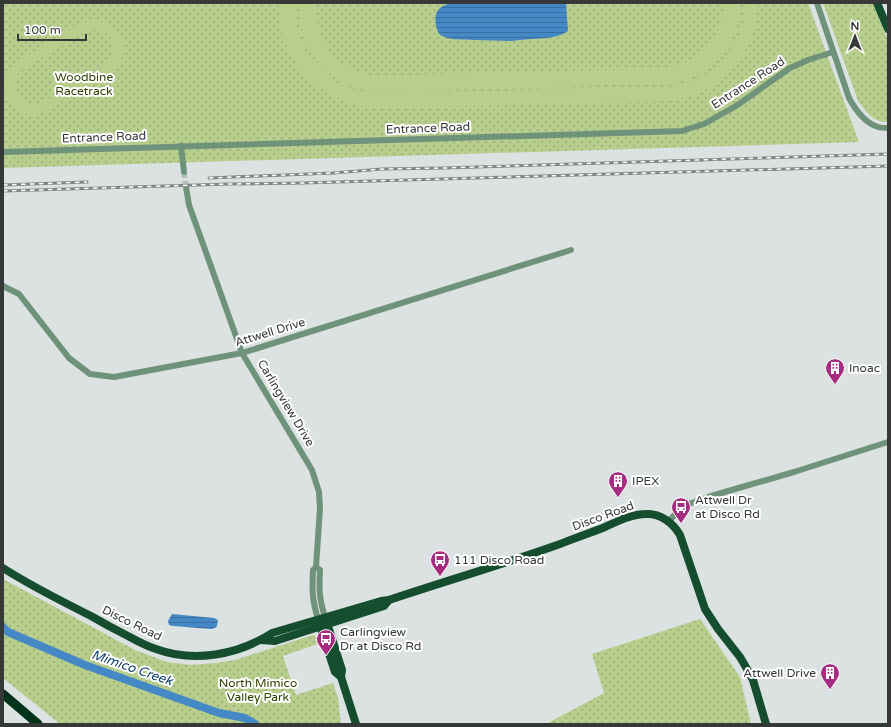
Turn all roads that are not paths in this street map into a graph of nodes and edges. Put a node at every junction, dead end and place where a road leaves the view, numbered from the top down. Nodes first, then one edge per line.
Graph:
1 (817, 3) edge
2 (877, 3) edge
3 (882, 3) edge
4 (888, 22) edge
5 (888, 29) edge
6 (833, 52) junction
7 (888, 128) edge
8 (181, 146) junction
9 (3, 152) edge
10 (184, 172) tunnel mouth
11 (186, 187) tunnel mouth
12 (571, 250) dead end
13 (3, 286) edge
14 (242, 354) junction
15 (888, 442) edge
16 (669, 521) junction
17 (3, 568) edge
18 (323, 622) junction
19 (3, 694) edge
20 (38, 724) edge
21 (356, 724) edge
22 (766, 724) edge

1 - 6 street
2 - 5 main road
3 - 4 main road
6 - 7 street
6 - 8 street, Entrance Road
8 - 9 street, Entrance Road
8 - 10 street
11 - 14 street, Carlingview Drive
12 - 14 street, Attwell Drive
13 - 14 street, Attwell Drive
14 - 18 street, Carlingview Drive
15 - 16 street
16 - 18 main road, Disco Road
16 - 22 main road
17 - 18 main road, Disco Road
18 - 21 main road, Carlingview Drive
19 - 20 highway

